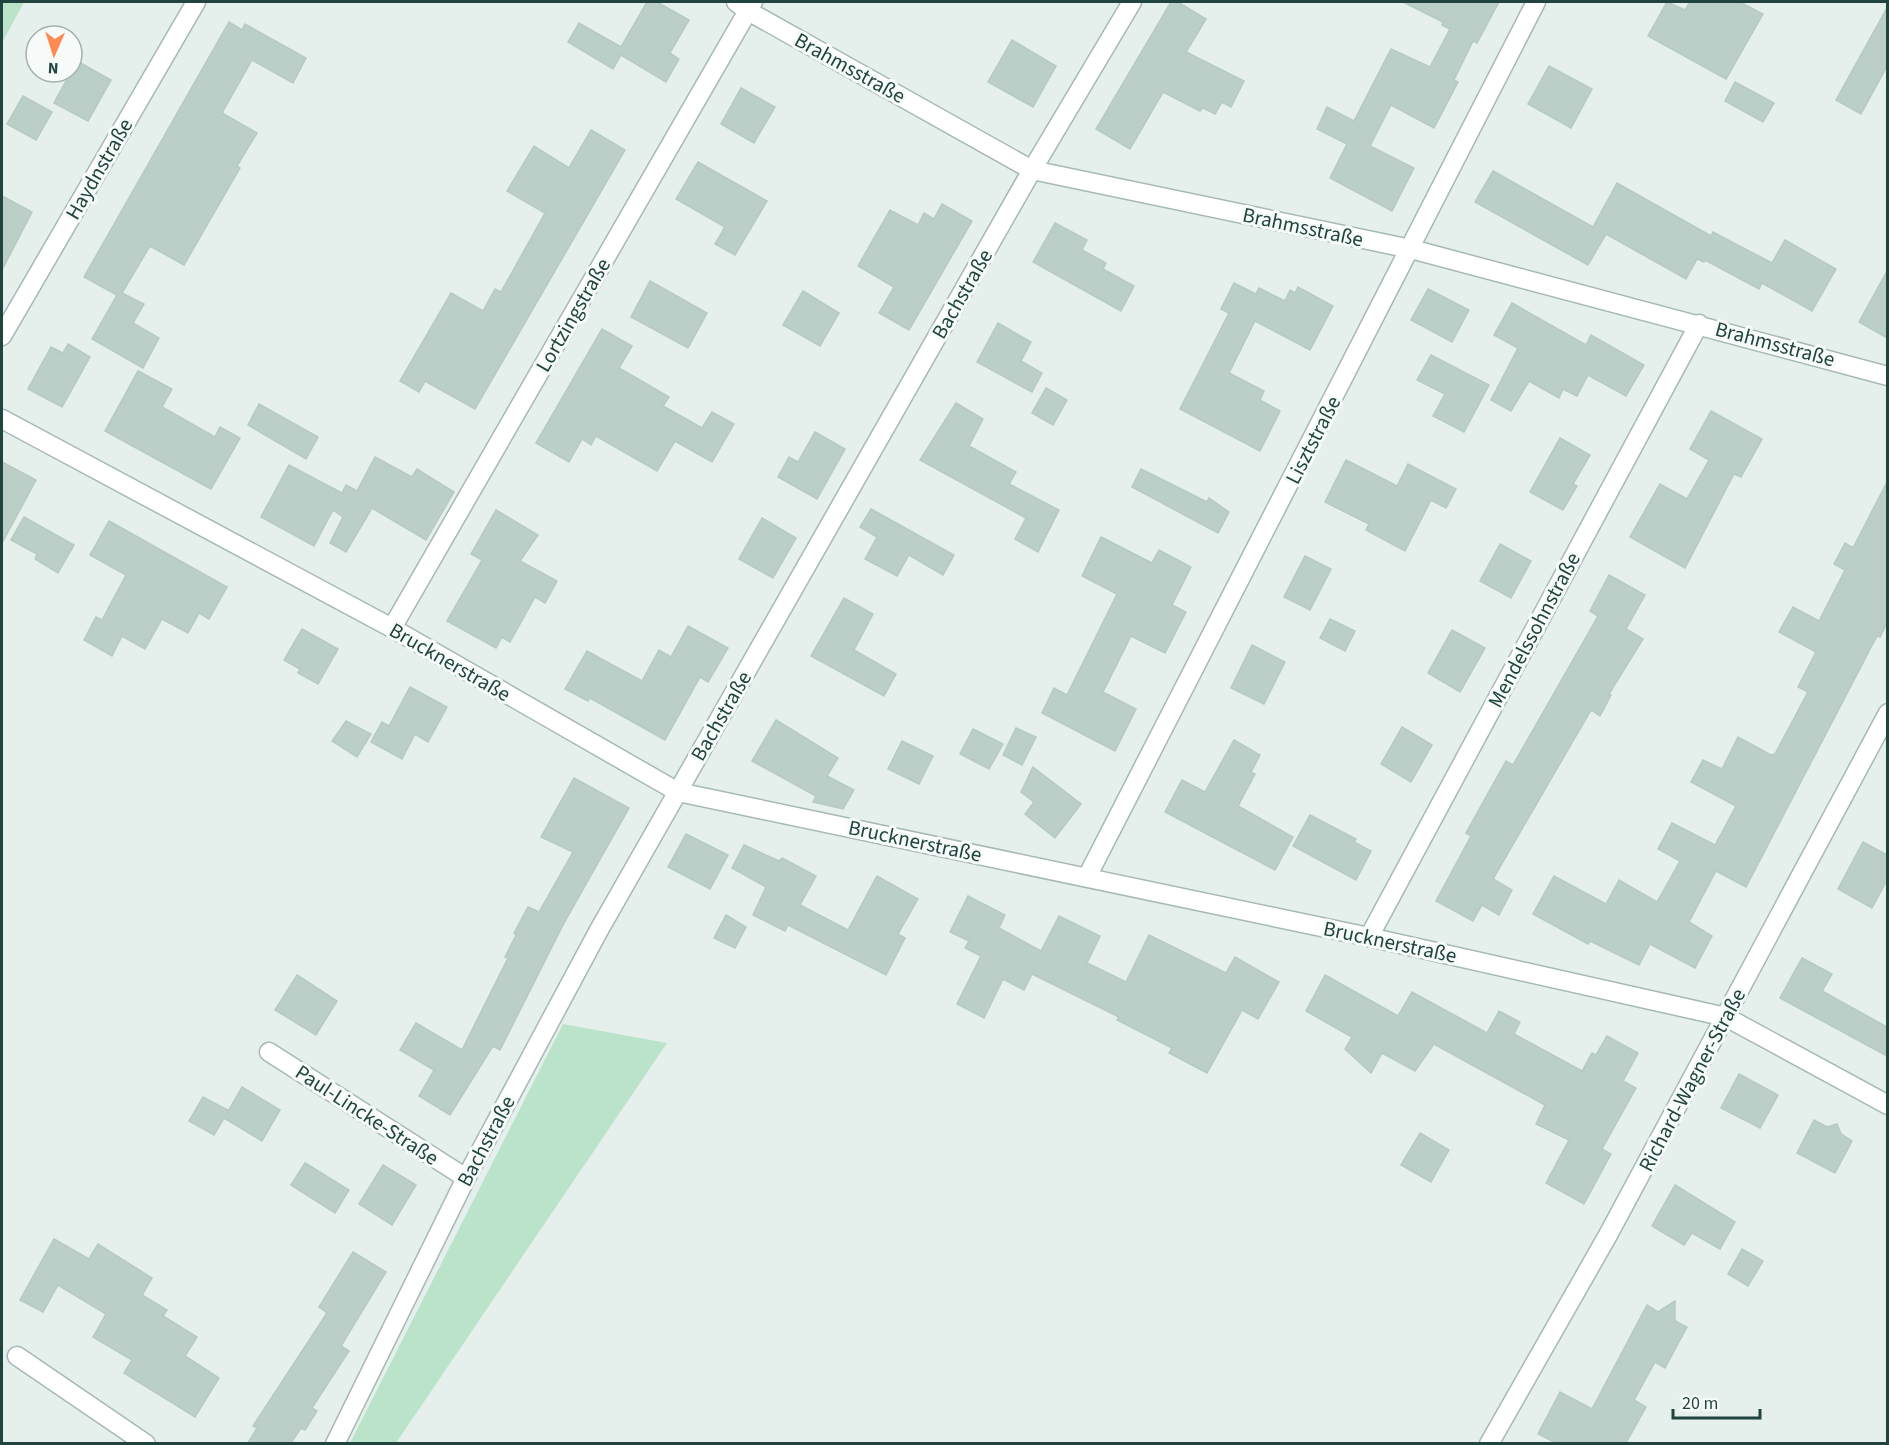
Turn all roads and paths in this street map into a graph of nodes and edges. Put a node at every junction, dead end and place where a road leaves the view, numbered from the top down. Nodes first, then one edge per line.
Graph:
1 (196, 2) edge
2 (1132, 2) edge
3 (1536, 2) edge
4 (746, 5) edge
5 (1032, 170) junction
6 (1411, 249) junction
7 (1700, 324) junction
8 (2, 336) edge
9 (1887, 376) edge
10 (2, 419) edge
11 (392, 628) junction
12 (1887, 713) edge
13 (678, 792) junction
14 (1087, 877) junction
15 (1369, 937) junction
16 (1726, 1017) junction
17 (269, 1052) dead end
18 (1887, 1105) edge
19 (466, 1178) junction
20 (17, 1356) dead end
21 (146, 1443) edge
22 (335, 1443) edge
23 (1489, 1443) edge

1 - 8 street, Haydnstraße
2 - 5 street, Bachstraße
3 - 6 street, Lisztstraße
4 - 5 street, Brahmsstraße
4 - 11 street, Lortzingstraße
5 - 6 street, Brahmsstraße
5 - 13 street, Bachstraße
6 - 7 street, Brahmsstraße
6 - 14 street, Lisztstraße
7 - 9 street, Brahmsstraße
7 - 15 street, Mendelssohnstraße
10 - 11 street, Brucknerstraße
11 - 13 street, Brucknerstraße
12 - 16 street, Richard-Wagner-Straße
13 - 14 street, Brucknerstraße
13 - 19 street, Bachstraße
14 - 15 street, Brucknerstraße
15 - 16 street, Brucknerstraße
16 - 18 street, Brucknerstraße
16 - 23 street, Richard-Wagner-Straße
17 - 19 street, Paul-Lincke-Straße
19 - 22 street, Bachstraße
20 - 21 street

